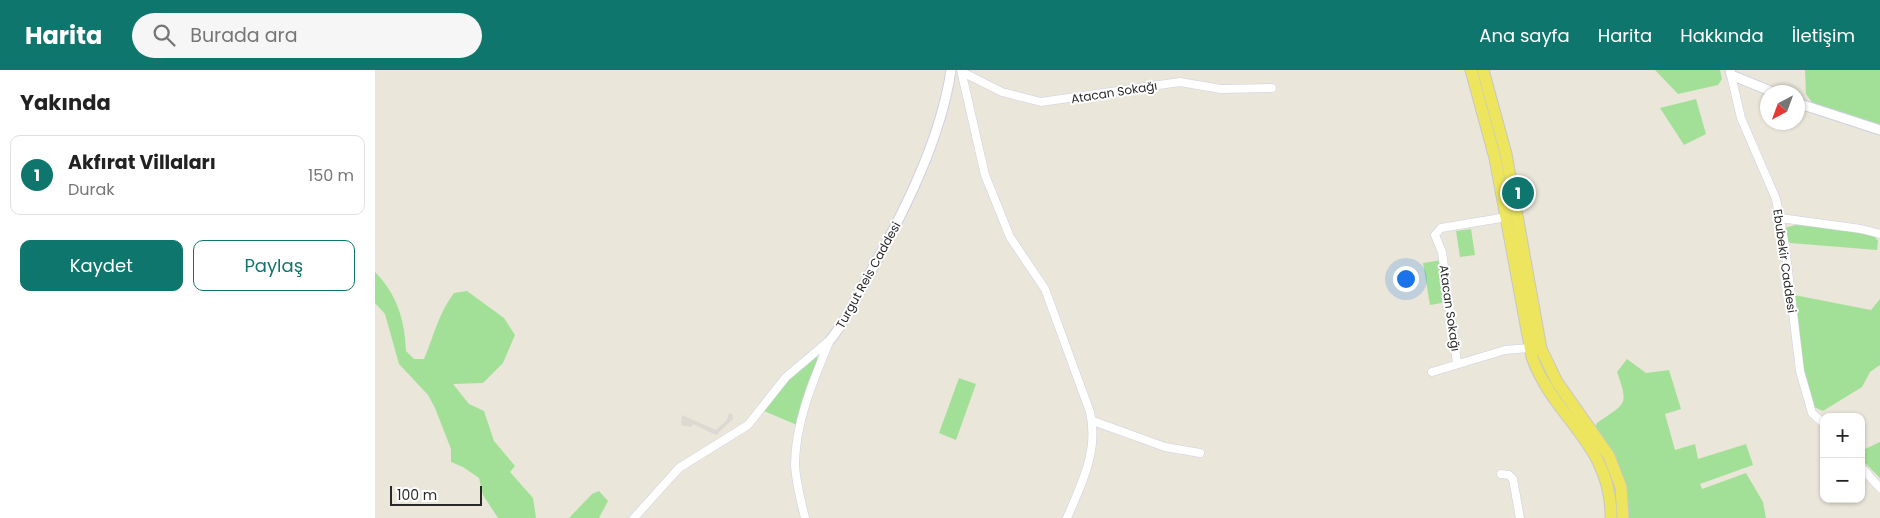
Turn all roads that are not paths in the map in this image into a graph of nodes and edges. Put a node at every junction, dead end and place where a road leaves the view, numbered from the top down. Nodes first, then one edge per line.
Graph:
1 (951, 70) edge
2 (1471, 70) edge
3 (1483, 70) edge
4 (961, 71) edge
5 (1730, 72) edge
6 (1760, 86) edge
7 (1272, 88) dead end
8 (1805, 106) edge
9 (1880, 130) edge
10 (1507, 217) junction
11 (1779, 218) junction
12 (1880, 234) edge
13 (831, 338) junction
14 (1529, 348) junction
15 (1457, 363) junction
16 (1432, 372) dead end
17 (1820, 420) edge
18 (1093, 421) junction
19 (1200, 453) dead end
20 (1865, 471) edge
21 (1501, 474) dead end
22 (1880, 488) edge
23 (804, 515) edge
24 (634, 518) edge
25 (1067, 518) edge
26 (1521, 518) edge
27 (1611, 518) edge
28 (1623, 518) edge

1 - 13 street, Turgut Reis Caddesi
2 - 10 main road
3 - 28 main road
4 - 7 street, Atacan Sokağı
4 - 18 street
5 - 6 street
5 - 11 street, Ebubekir Caddesi
8 - 9 street
10 - 14 main road
10 - 15 street, Atacan Sokağı
11 - 12 street
11 - 17 street, Ebubekir Caddesi
13 - 23 street
13 - 24 street, Turgut Reis Caddesi
14 - 15 street
14 - 27 main road
15 - 16 street
18 - 19 street
18 - 25 street
20 - 22 street
21 - 26 street

